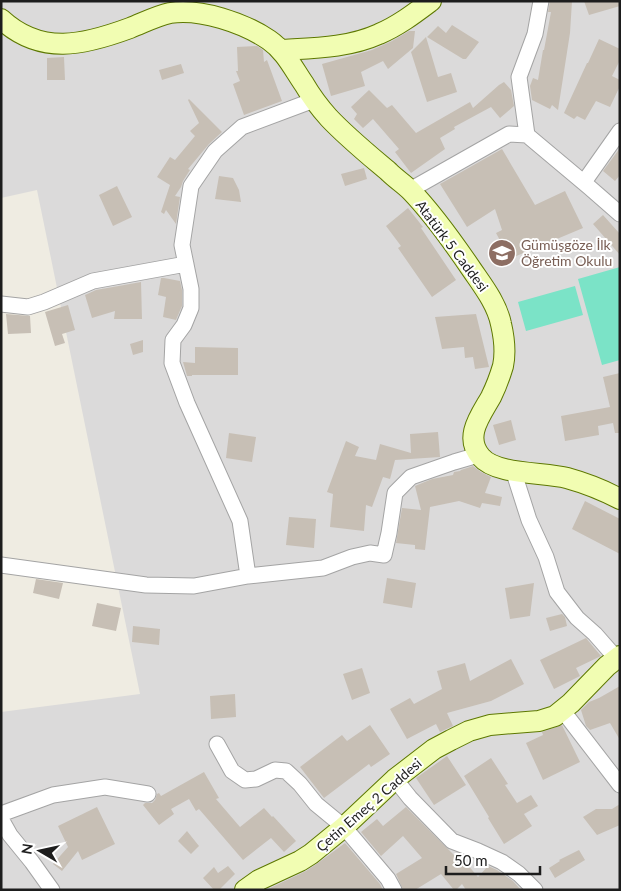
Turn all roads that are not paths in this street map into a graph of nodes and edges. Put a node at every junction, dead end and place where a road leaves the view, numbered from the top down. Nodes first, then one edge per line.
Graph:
1 (431, 1) edge
2 (541, 1) edge
3 (1, 19) edge
4 (281, 50) junction
5 (314, 100) junction
6 (620, 131) edge
7 (527, 135) junction
8 (584, 182) junction
9 (410, 190) junction
10 (620, 214) edge
11 (186, 264) junction
12 (1, 304) edge
13 (478, 455) junction
14 (513, 470) junction
15 (620, 499) edge
16 (1, 565) edge
17 (248, 576) junction
18 (618, 657) edge
19 (563, 711) junction
20 (217, 744) dead end
21 (395, 779) junction
22 (620, 785) edge
23 (148, 794) dead end
24 (1, 814) edge
25 (1, 819) edge
26 (344, 828) junction
27 (52, 890) edge
28 (244, 890) edge
29 (394, 890) edge
30 (535, 890) edge

1 - 4 main road
2 - 7 street
3 - 4 main road, Atatürk 5 Caddesi
4 - 5 main road, Atatürk 5 Caddesi
5 - 9 main road, Atatürk 5 Caddesi
5 - 11 street
6 - 8 street
7 - 8 street
7 - 9 street
8 - 10 street
9 - 13 main road, Atatürk 5 Caddesi
11 - 12 street
11 - 17 street
13 - 14 main road
13 - 17 street
14 - 15 main road
14 - 18 street
16 - 17 street
18 - 19 main road, Çetin Emeç 2 Caddesi
19 - 21 main road, Çetin Emeç 2 Caddesi
19 - 22 street
20 - 26 street
21 - 26 main road, Çetin Emeç 2 Caddesi
21 - 30 street
23 - 24 street
25 - 27 street
26 - 28 main road, Çetin Emeç 2 Caddesi
26 - 29 street

